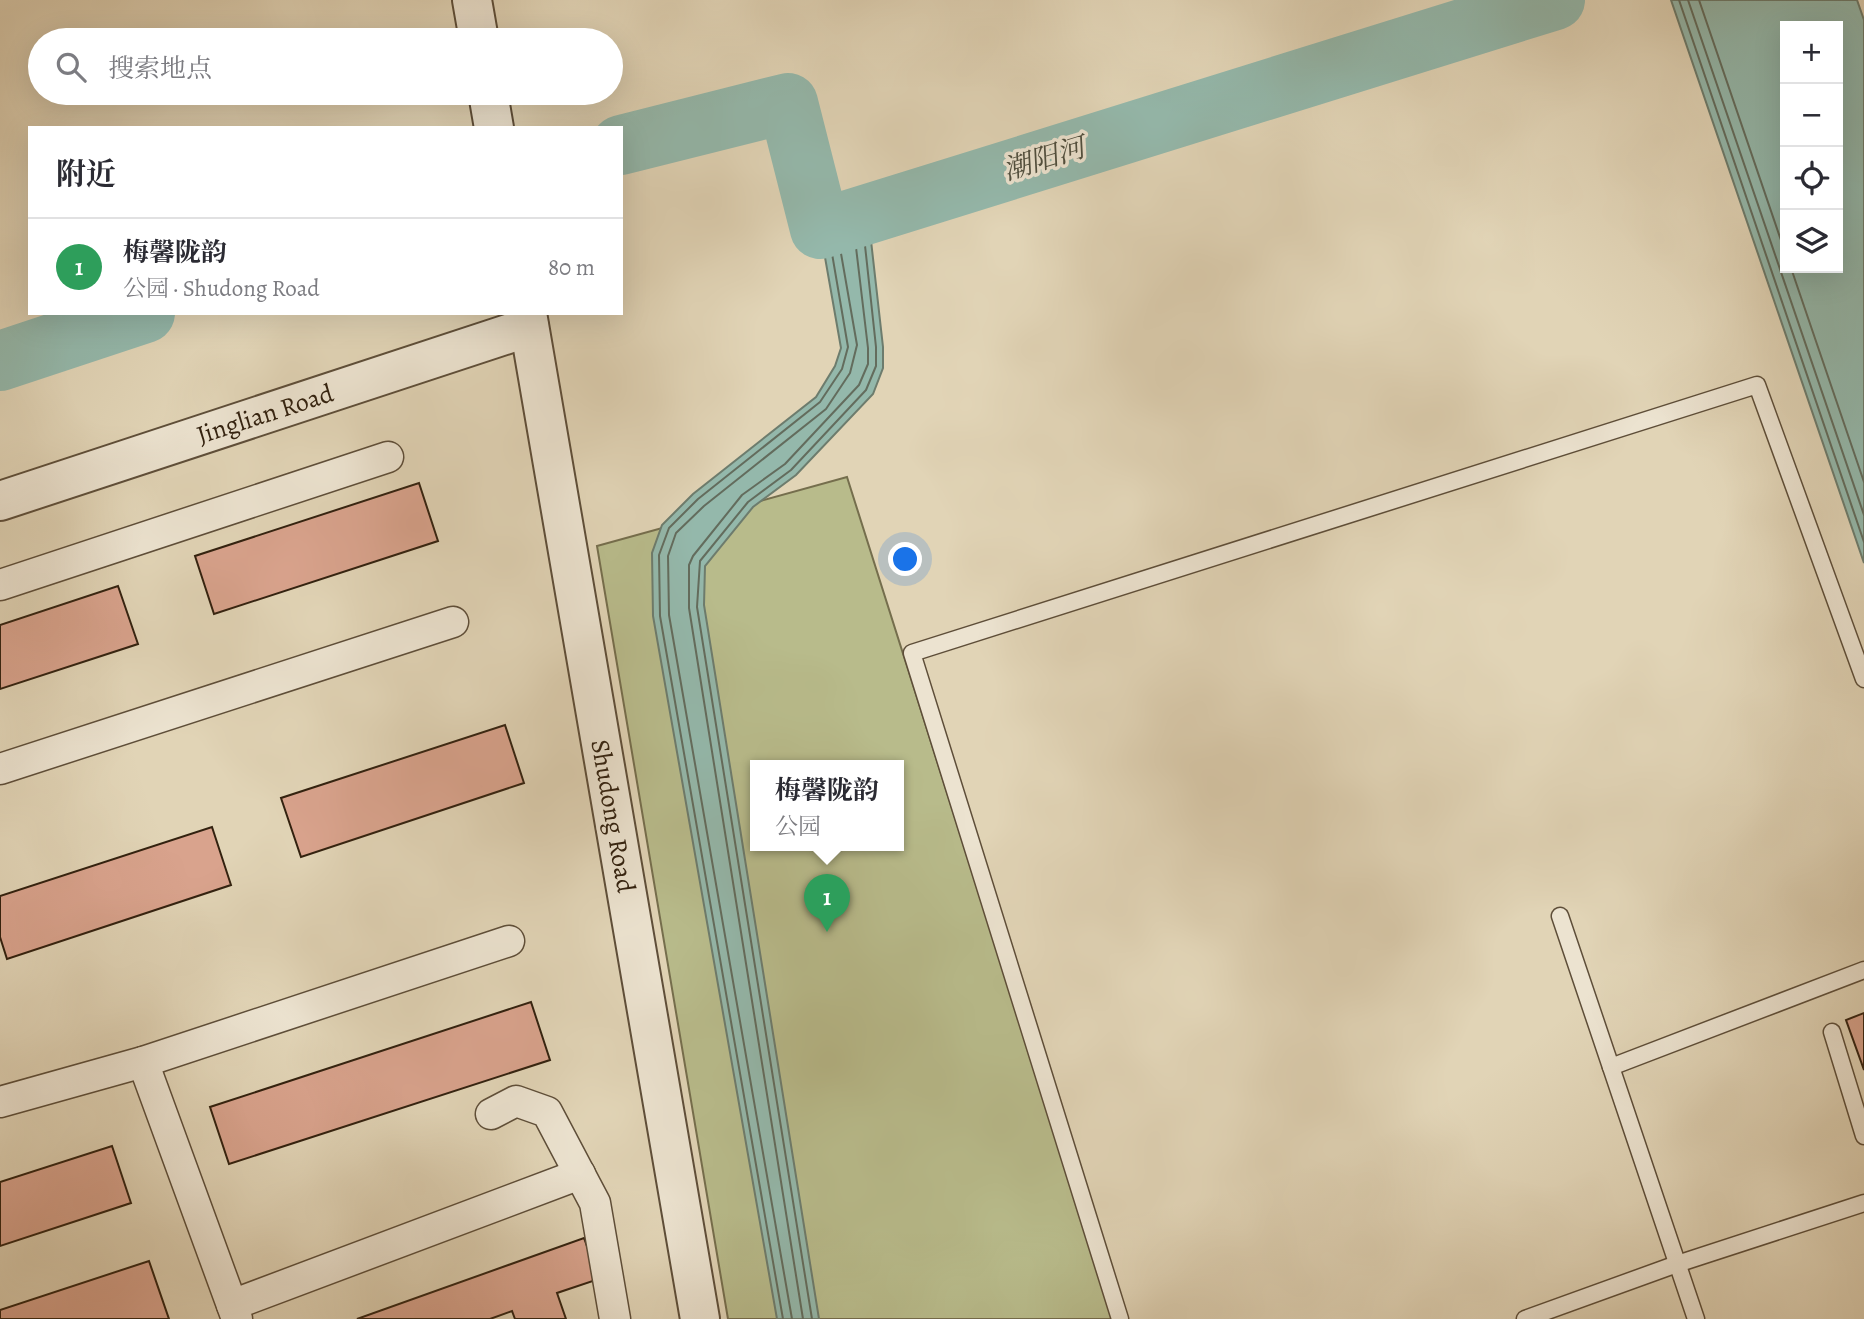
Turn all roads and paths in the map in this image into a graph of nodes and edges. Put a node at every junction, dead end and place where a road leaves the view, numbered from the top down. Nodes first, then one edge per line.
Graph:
1 (472, 0) edge
2 (477, 28) edge
3 (490, 105) edge
4 (494, 126) edge
5 (528, 320) edge
6 (387, 457) dead end
7 (0, 501) edge
8 (0, 585) edge
9 (453, 622) dead end
10 (1864, 679) edge
11 (0, 769) edge
12 (1560, 916) dead end
13 (509, 941) dead end
14 (1864, 970) edge
15 (1832, 1032) dead end
16 (143, 1062) junction
17 (1611, 1067) junction
18 (0, 1102) edge
19 (1860, 1107) edge
20 (491, 1114) dead end
21 (1864, 1136) edge
22 (580, 1174) junction
23 (1864, 1203) edge
24 (1678, 1264) junction
25 (235, 1312) edge
26 (615, 1319) edge
27 (700, 1319) edge
28 (1120, 1319) edge
29 (1525, 1319) edge
30 (1696, 1319) edge

1 - 2 street
3 - 4 street
5 - 7 street, Jinglian Road
5 - 27 street, Shudong Road
6 - 8 street
9 - 11 street
10 - 28 lane
12 - 17 lane
13 - 16 street
14 - 17 lane
15 - 19 lane
16 - 18 street
16 - 25 street
17 - 24 lane
19 - 21 lane
20 - 22 street
22 - 25 street
22 - 26 street
23 - 24 lane
24 - 29 lane
24 - 30 lane

